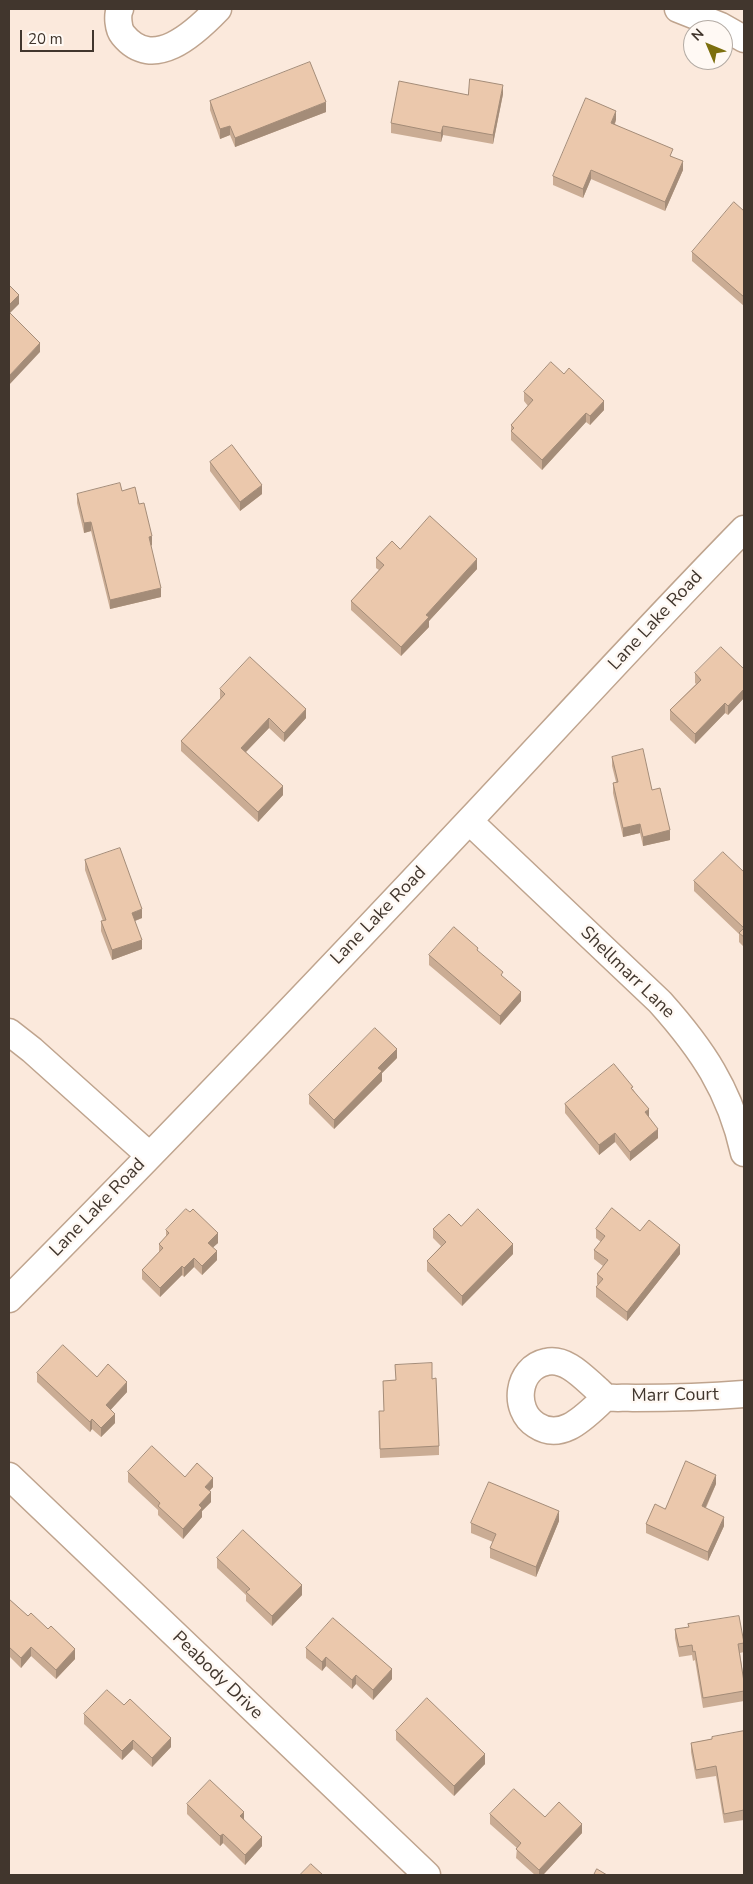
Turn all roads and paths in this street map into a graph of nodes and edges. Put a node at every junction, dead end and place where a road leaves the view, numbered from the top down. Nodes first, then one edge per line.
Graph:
1 (120, 9) edge
2 (218, 9) edge
3 (678, 9) edge
4 (744, 38) edge
5 (744, 529) edge
6 (469, 821) junction
7 (9, 1032) edge
8 (744, 1153) edge
9 (149, 1155) junction
10 (9, 1299) edge
11 (744, 1394) edge
12 (606, 1397) dead end
13 (9, 1476) edge
14 (426, 1875) edge

1 - 2 street
3 - 4 street
5 - 6 street, Lane Lake Road
6 - 8 street, Shellmarr Lane
6 - 9 street, Lane Lake Road
7 - 9 street
9 - 10 street, Lane Lake Road
11 - 12 street, Marr Court
13 - 14 street, Peabody Drive

